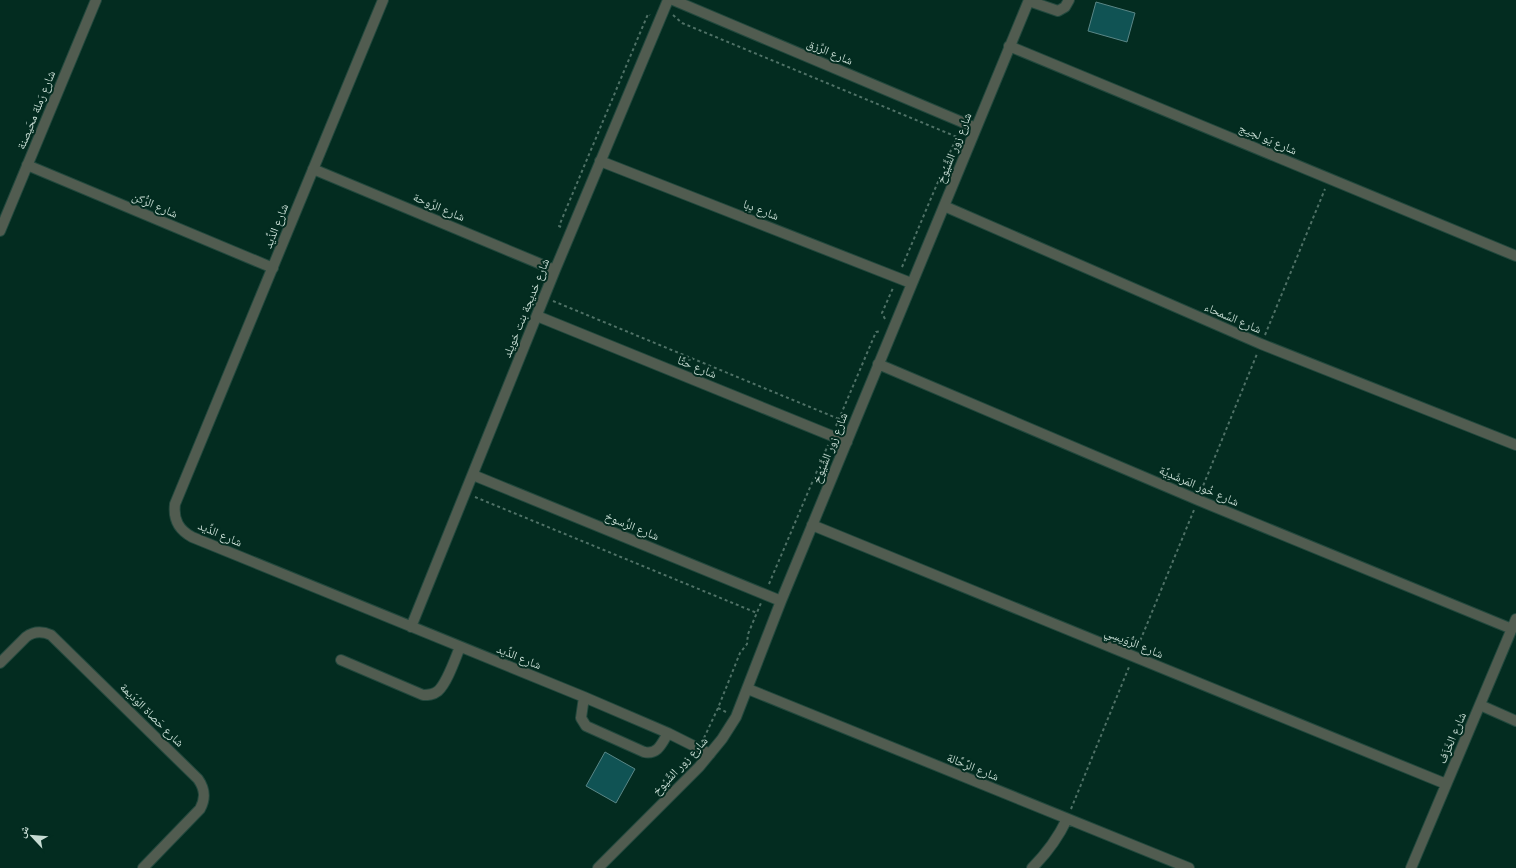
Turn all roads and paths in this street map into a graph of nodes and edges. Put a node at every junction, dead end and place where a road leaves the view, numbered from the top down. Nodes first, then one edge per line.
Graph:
1 (96, 0) edge
2 (383, 0) edge
3 (668, 0) edge
4 (673, 0) edge
5 (1069, 0) edge
6 (1029, 1) edge
7 (660, 19) junction
8 (1010, 46) junction
9 (976, 128) junction
10 (600, 162) junction
11 (27, 165) junction
12 (313, 168) junction
13 (944, 206) junction
14 (0, 231) edge
15 (571, 231) junction
16 (1516, 256) edge
17 (273, 268) junction
18 (555, 270) junction
19 (897, 278) junction
20 (911, 283) junction
21 (544, 297) junction
22 (537, 316) junction
23 (886, 322) dead end
24 (883, 330) dead end
25 (878, 364) junction
26 (839, 420) junction
27 (832, 436) junction
28 (847, 442) junction
29 (1516, 445) edge
30 (473, 475) junction
31 (466, 494) junction
32 (812, 525) junction
33 (764, 594) junction
34 (781, 601) junction
35 (757, 612) junction
36 (1516, 619) edge
37 (412, 627) junction
38 (1512, 629) junction
39 (460, 647) junction
40 (341, 660) dead end
41 (0, 663) edge
42 (748, 689) junction
43 (584, 698) junction
44 (1480, 705) junction
45 (1516, 721) edge
46 (668, 733) junction
47 (699, 749) junction
48 (710, 754) junction
49 (1446, 784) junction
50 (1067, 819) junction
51 (1415, 867) edge
52 (143, 868) edge
53 (598, 868) edge
54 (1032, 868) edge
55 (1189, 868) edge

1 - 11 street, شارع رَملة محَيصنة
2 - 12 street, شارع الذِّيد
3 - 7 street, شارع خديجة بنت خويلد
4 - 9 street, شارع الرِّزق
5 - 6 street
6 - 8 street, شارع زور الشِّيُوخ
7 - 10 street, شارع خديجة بنت خويلد
7 - 15 path
7 - 19 path
8 - 9 street, شارع زور الشِّيُوخ
8 - 16 street, شارع يَو لجيج
9 - 13 street, شارع زور الشِّيُوخ
10 - 15 street, شارع خديجة بنت خويلد
10 - 19 street, شارع دِبا
11 - 14 street, شارع رَملة محَيصنة
11 - 17 street, شارع الرُّكن
12 - 17 street, شارع الذِّيد
12 - 18 street, شارع الرَّوحة
13 - 20 street, شارع زور الشِّيُوخ
13 - 29 street, شارع السَّمحاء
15 - 18 street, شارع خديجة بنت خويلد
17 - 37 street, شارع الذِّيد
18 - 21 street, شارع خديجة بنت خويلد
19 - 20 street, شارع دِبا
19 - 23 path
20 - 25 street, شارع زور الشِّيُوخ
21 - 22 street, شارع خديجة بنت خويلد
21 - 26 path
22 - 27 street, شارع حَتَّا
22 - 30 street, شارع خديجة بنت خويلد
24 - 26 path
25 - 28 street, شارع زور الشِّيُوخ
25 - 38 street, شارع خُور المَرشَدِيَّة
26 - 27 path
27 - 28 street, شارع حَتَّا
27 - 33 path
28 - 32 street, شارع زور الشِّيُوخ
30 - 31 street, شارع خديجة بنت خويلد
30 - 33 street, شارع الرُّسوخ
31 - 35 path
31 - 37 street, شارع خديجة بنت خويلد
32 - 34 street, شارع زور الشِّيُوخ
32 - 49 street, شارع الرُّوَيسِي
33 - 34 street, شارع الرُّسوخ
33 - 35 path
34 - 42 street, شارع زور الشِّيُوخ
35 - 47 path
36 - 38 street, شارع الخَزَف
37 - 39 street, شارع الذِّيد
38 - 44 street, شارع الخَزَف
39 - 40 street
39 - 43 street, شارع الذِّيد
41 - 52 street, شارع حَصاة الوُدَيمة
42 - 48 street, شارع زور الشِّيُوخ
42 - 50 street, شارع الرَّحَّالة
43 - 46 street, شارع الذِّيد
43 - 46 street
44 - 45 street
44 - 49 street, شارع الخَزَف
46 - 47 street, شارع الذِّيد
47 - 48 street, شارع الذِّيد
48 - 53 street, شارع زور الشِّيُوخ
49 - 51 street, شارع الخَزَف
50 - 54 street
50 - 55 street, شارع الرَّحَّالة

